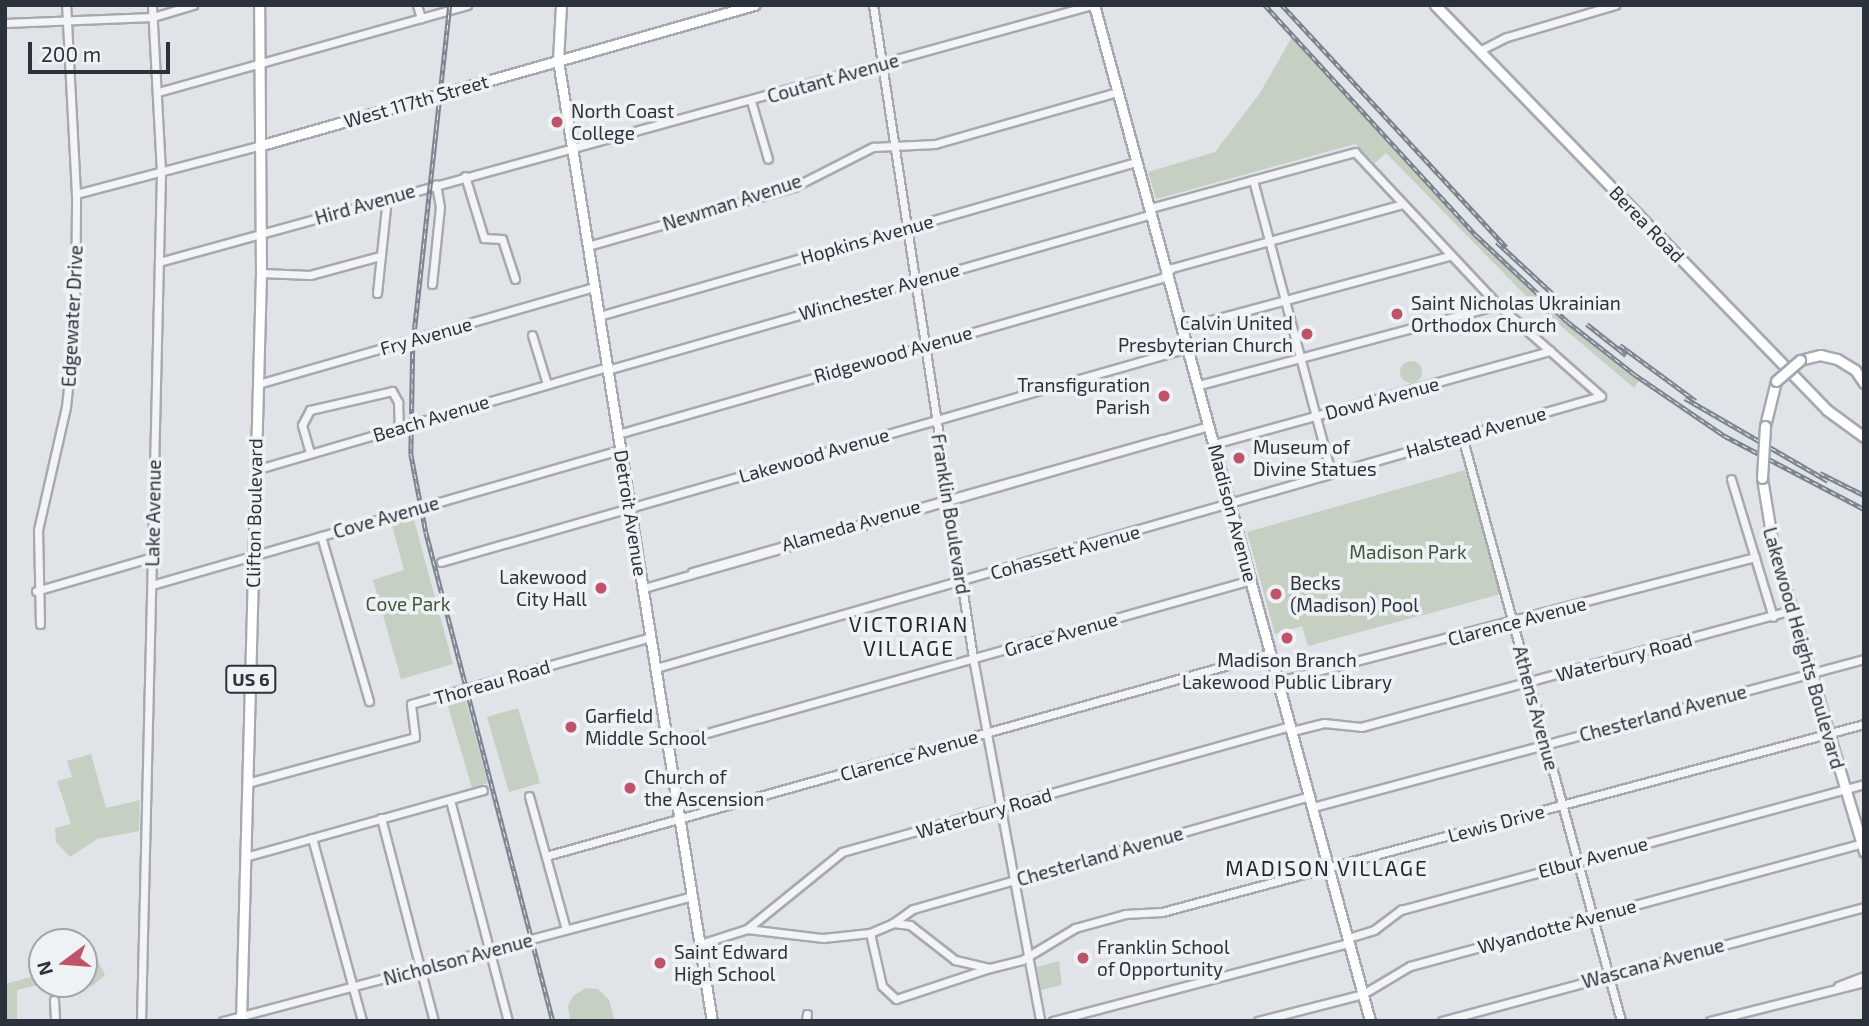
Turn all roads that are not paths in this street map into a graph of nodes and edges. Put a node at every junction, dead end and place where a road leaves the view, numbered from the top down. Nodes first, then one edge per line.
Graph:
1 (66, 5) edge
2 (152, 5) edge
3 (193, 5) edge
4 (259, 5) edge
5 (417, 5) edge
6 (467, 5) edge
7 (561, 5) edge
8 (754, 5) edge
9 (873, 5) edge
10 (1093, 5) edge
11 (1435, 5) edge
12 (1615, 5) edge
13 (153, 17) junction
14 (421, 18) junction
15 (66, 20) junction
16 (5, 23) edge
17 (1479, 51) junction
18 (558, 60) junction
19 (261, 63) junction
20 (884, 64) junction
21 (158, 92) junction
22 (1117, 92) junction
23 (751, 101) junction
24 (897, 144) junction
25 (262, 145) junction
26 (572, 148) junction
27 (768, 159) dead end
28 (1136, 162) junction
29 (161, 172) junction
30 (465, 176) junction
31 (1253, 180) junction
32 (436, 184) junction
33 (76, 194) junction
34 (387, 198) junction
35 (1402, 204) junction
36 (1151, 211) junction
37 (910, 227) junction
38 (261, 232) junction
39 (1270, 241) junction
40 (588, 246) junction
41 (380, 256) junction
42 (1448, 256) junction
43 (159, 262) junction
44 (261, 273) junction
45 (1167, 274) junction
46 (516, 279) dead end
47 (917, 280) junction
48 (432, 284) dead end
49 (594, 287) junction
50 (377, 293) dead end
51 (1286, 298) junction
52 (1498, 305) junction
53 (599, 316) junction
54 (1182, 328) junction
55 (532, 335) dead end
56 (922, 346) junction
57 (1188, 348) junction
58 (1550, 351) junction
59 (1302, 358) junction
60 (607, 369) junction
61 (1864, 383) edge
62 (258, 384) junction
63 (547, 384) junction
64 (1199, 385) junction
65 (1317, 416) junction
66 (937, 420) junction
67 (1209, 426) junction
68 (399, 428) junction
69 (618, 434) junction
70 (1862, 434) edge
71 (1462, 436) junction
72 (1214, 444) junction
73 (621, 450) junction
74 (310, 453) junction
75 (254, 470) junction
76 (1331, 472) junction
77 (1731, 479) dead end
78 (949, 500) junction
79 (1230, 503) junction
80 (630, 508) junction
81 (321, 536) junction
82 (153, 557) junction
83 (253, 557) junction
84 (1755, 557) junction
85 (441, 562) dead end
86 (1251, 580) junction
87 (961, 582) junction
88 (152, 585) junction
89 (643, 588) junction
90 (36, 591) junction
91 (1791, 610) junction
92 (1773, 617) junction
93 (1513, 622) junction
94 (40, 624) dead end
95 (651, 637) junction
96 (1271, 653) junction
97 (973, 658) junction
98 (1864, 659) edge
99 (656, 668) junction
100 (1810, 674) junction
101 (1279, 681) junction
102 (1529, 682) junction
103 (369, 701) dead end
104 (1864, 724) edge
105 (1292, 729) junction
106 (987, 733) junction
107 (1828, 734) junction
108 (668, 744) junction
109 (1546, 745) junction
110 (247, 783) junction
111 (1864, 784) edge
112 (1844, 789) junction
113 (483, 790) dead end
114 (529, 796) dead end
115 (1310, 796) junction
116 (450, 800) junction
117 (1562, 805) junction
118 (1313, 807) junction
119 (1000, 808) junction
120 (381, 818) junction
121 (680, 819) junction
122 (312, 838) junction
123 (1863, 847) edge
124 (546, 856) junction
125 (245, 857) junction
126 (1577, 861) junction
127 (1329, 868) junction
128 (1014, 880) junction
129 (693, 896) junction
130 (1864, 906) edge
131 (908, 912) junction
132 (1592, 916) junction
133 (893, 923) junction
134 (910, 925) junction
135 (566, 929) junction
136 (747, 929) junction
137 (870, 933) junction
138 (1349, 941) junction
139 (700, 944) junction
140 (490, 951) junction
141 (1028, 956) junction
142 (967, 963) junction
143 (990, 968) junction
144 (420, 970) junction
145 (1608, 975) junction
146 (1864, 976) edge
147 (970, 977) junction
148 (1864, 982) edge
149 (352, 986) junction
150 (1836, 987) junction
151 (1363, 993) junction
152 (54, 1000) dead end
153 (240, 1018) edge
154 (55, 1021) edge
155 (141, 1021) edge
156 (223, 1021) edge
157 (362, 1021) edge
158 (434, 1021) edge
159 (508, 1021) edge
160 (712, 1021) edge
161 (1040, 1021) edge
162 (1053, 1021) edge
163 (1258, 1021) edge
164 (1370, 1021) edge
165 (1442, 1021) edge
166 (1621, 1021) edge
167 (1710, 1021) edge

1 - 15 street, Edgewater Drive
2 - 13 street, Lake Avenue
3 - 13 street
4 - 19 main road, Clifton Boulevard / US 6
5 - 14 street
6 - 14 street
7 - 18 main road, Detroit Avenue
8 - 18 main road, West 117th Street
9 - 20 street, Franklin Boulevard
10 - 20 street, Coutant Avenue
10 - 22 main road, Madison Avenue
11 - 17 main road, Berea Road
12 - 17 street
13 - 15 street
13 - 21 street, Lake Avenue
14 - 19 street
15 - 16 street
15 - 33 street, Edgewater Drive
17 - 70 main road, Berea Road
18 - 25 main road, West 117th Street
18 - 26 main road, Detroit Avenue
19 - 21 street
19 - 25 main road, Clifton Boulevard / US 6
20 - 23 street, Coutant Avenue
20 - 24 street, Franklin Boulevard
21 - 29 street, Lake Avenue
22 - 24 street, Newman Avenue
22 - 28 main road, Madison Avenue
23 - 26 street, Coutant Avenue
23 - 27 street
24 - 37 street, Franklin Boulevard
24 - 40 street, Newman Avenue
25 - 29 street, West 117th Street
25 - 38 main road, Clifton Boulevard / US 6
26 - 30 street, Hird Avenue
26 - 40 main road, Detroit Avenue
28 - 36 main road, Madison Avenue
28 - 37 street, Hopkins Avenue
29 - 33 street, West 117th Street
29 - 43 street, Lake Avenue
30 - 32 street, Hird Avenue
30 - 46 street
31 - 35 street, Winchester Avenue
31 - 36 street, Winchester Avenue
31 - 39 street
32 - 34 street, Hird Avenue
32 - 48 street
33 - 90 street, Edgewater Drive
34 - 38 street, Hird Avenue
34 - 41 street
35 - 39 street, Ridgewood Avenue
35 - 42 street
36 - 45 main road, Madison Avenue
36 - 47 street, Winchester Avenue
37 - 47 street, Franklin Boulevard
37 - 53 street, Hopkins Avenue
38 - 43 street, Hird Avenue
38 - 44 main road, Clifton Boulevard / US 6
39 - 45 street, Ridgewood Avenue
39 - 51 street
40 - 49 main road, Detroit Avenue
41 - 44 street
41 - 50 street
42 - 51 street
42 - 52 street
43 - 82 street, Lake Avenue
44 - 62 main road, Clifton Boulevard / US 6
45 - 54 main road, Madison Avenue
45 - 56 street, Ridgewood Avenue
47 - 56 street, Franklin Boulevard
47 - 60 street, Winchester Avenue
49 - 53 main road, Detroit Avenue
49 - 62 street, Fry Avenue
51 - 54 street
51 - 59 street
52 - 58 street
52 - 59 street
53 - 60 main road, Detroit Avenue
54 - 57 main road, Madison Avenue
55 - 63 street
56 - 66 street, Franklin Boulevard
56 - 69 street, Ridgewood Avenue
57 - 64 main road, Madison Avenue
57 - 66 street, Lakewood Avenue
58 - 65 street, Dowd Avenue
58 - 71 street, Halstead Avenue
59 - 64 street
59 - 65 street
60 - 63 street, Beach Avenue
60 - 69 main road, Detroit Avenue
61 - 91 main road, Lakewood Heights Boulevard, bridge
62 - 75 main road, Clifton Boulevard / US 6
63 - 68 street, Beach Avenue
64 - 67 main road, Madison Avenue
65 - 72 street, Dowd Avenue
65 - 76 street
66 - 78 street, Franklin Boulevard
66 - 80 street, Lakewood Avenue
67 - 72 main road, Madison Avenue
67 - 78 street, Alameda Avenue
68 - 74 street, Beach Avenue
68 - 74 street
69 - 73 main road, Detroit Avenue
71 - 76 street, Halstead Avenue
71 - 93 street, Athens Avenue
72 - 79 main road, Madison Avenue
73 - 80 main road, Detroit Avenue
73 - 81 street, Cove Avenue
74 - 75 street, Beach Avenue
75 - 83 main road, Clifton Boulevard / US 6
76 - 79 street, Halstead Avenue
77 - 84 street
78 - 87 street, Franklin Boulevard
78 - 89 street, Alameda Avenue
79 - 86 main road, Madison Avenue
79 - 87 street, Cohassett Avenue
80 - 85 street, Lakewood Avenue
80 - 89 main road, Detroit Avenue
81 - 83 street, Cove Avenue
81 - 103 street
82 - 88 street, Lake Avenue
82 - 90 street
83 - 88 street, Cove Avenue
83 - 110 main road, Clifton Boulevard / US 6
84 - 92 street
84 - 93 street, Clarence Avenue
86 - 96 main road, Madison Avenue
86 - 97 street, Grace Avenue
87 - 97 street, Franklin Boulevard
87 - 99 street, Cohassett Avenue
88 - 155 street, Lake Avenue
89 - 95 main road, Detroit Avenue
90 - 94 street, Edgewater Drive
91 - 92 street, Waterbury Road
91 - 100 main road, Lakewood Heights Boulevard
92 - 102 street, Waterbury Road
93 - 101 street, Clarence Avenue
93 - 102 street, Athens Avenue
95 - 99 main road, Detroit Avenue
95 - 110 street, Thoreau Road
96 - 101 main road, Madison Avenue
96 - 106 street, Clarence Avenue
97 - 106 street, Franklin Boulevard
97 - 108 street, Grace Avenue
98 - 100 street, Chesterland Avenue
99 - 108 main road, Detroit Avenue
100 - 107 main road, Lakewood Heights Boulevard
100 - 109 street, Chesterland Avenue
101 - 105 main road, Madison Avenue
102 - 105 street, Waterbury Road
102 - 109 street, Athens Avenue
104 - 107 street, Lewis Drive
105 - 115 main road, Madison Avenue
105 - 119 street, Waterbury Road
106 - 119 street, Franklin Boulevard
106 - 121 street, Clarence Avenue
107 - 112 main road, Lakewood Heights Boulevard
107 - 117 street, Lewis Drive
108 - 121 main road, Detroit Avenue
109 - 117 street, Athens Avenue
109 - 118 street, Chesterland Avenue
110 - 125 main road, Clifton Boulevard / US 6
111 - 112 street, Elbur Avenue
112 - 123 main road, Lakewood Heights Boulevard
112 - 126 street, Elbur Avenue
113 - 116 street
114 - 124 street
115 - 118 main road, Madison Avenue
115 - 128 street, Chesterland Avenue
116 - 120 street
116 - 140 street
117 - 126 street, Athens Avenue
117 - 127 street, Lewis Drive
118 - 127 main road, Madison Avenue
119 - 128 street, Franklin Boulevard
119 - 136 street, Waterbury Road
120 - 122 street
120 - 144 street
121 - 124 street, Clarence Avenue
121 - 129 main road, Detroit Avenue
122 - 125 street
122 - 149 street
123 - 132 street, Wyandotte Avenue
124 - 135 street
125 - 153 main road, Clifton Boulevard / US 6
126 - 132 street, Athens Avenue
126 - 138 street, Elbur Avenue
127 - 138 main road, Madison Avenue
127 - 141 street, Lewis Drive
128 - 131 street, Chesterland Avenue
128 - 141 street, Franklin Boulevard
129 - 135 street, Nicholson Avenue
129 - 139 main road, Detroit Avenue
130 - 145 street, Wascana Avenue
131 - 133 street, Chesterland Avenue
131 - 134 street
132 - 145 street, Athens Avenue
132 - 151 street, Wyandotte Avenue
133 - 134 street
133 - 137 street
134 - 142 street, Lewis Drive
135 - 140 street, Nicholson Avenue
136 - 137 street
136 - 139 street, Waterbury Road
137 - 147 street
138 - 151 main road, Madison Avenue
138 - 162 street, Elbur Avenue
139 - 160 main road, Detroit Avenue
140 - 144 street, Nicholson Avenue
140 - 159 street
141 - 143 street, Lewis Drive
141 - 161 street, Franklin Boulevard
142 - 143 street, Lewis Drive
142 - 147 street
143 - 147 street
144 - 149 street, Nicholson Avenue
144 - 158 street
145 - 165 street, Wascana Avenue
145 - 166 street, Athens Avenue
146 - 150 street
148 - 150 street
149 - 153 street, Nicholson Avenue
149 - 157 street
150 - 167 street
151 - 163 street, Wyandotte Avenue
151 - 164 main road, Madison Avenue
152 - 154 street
153 - 156 street, Nicholson Avenue

